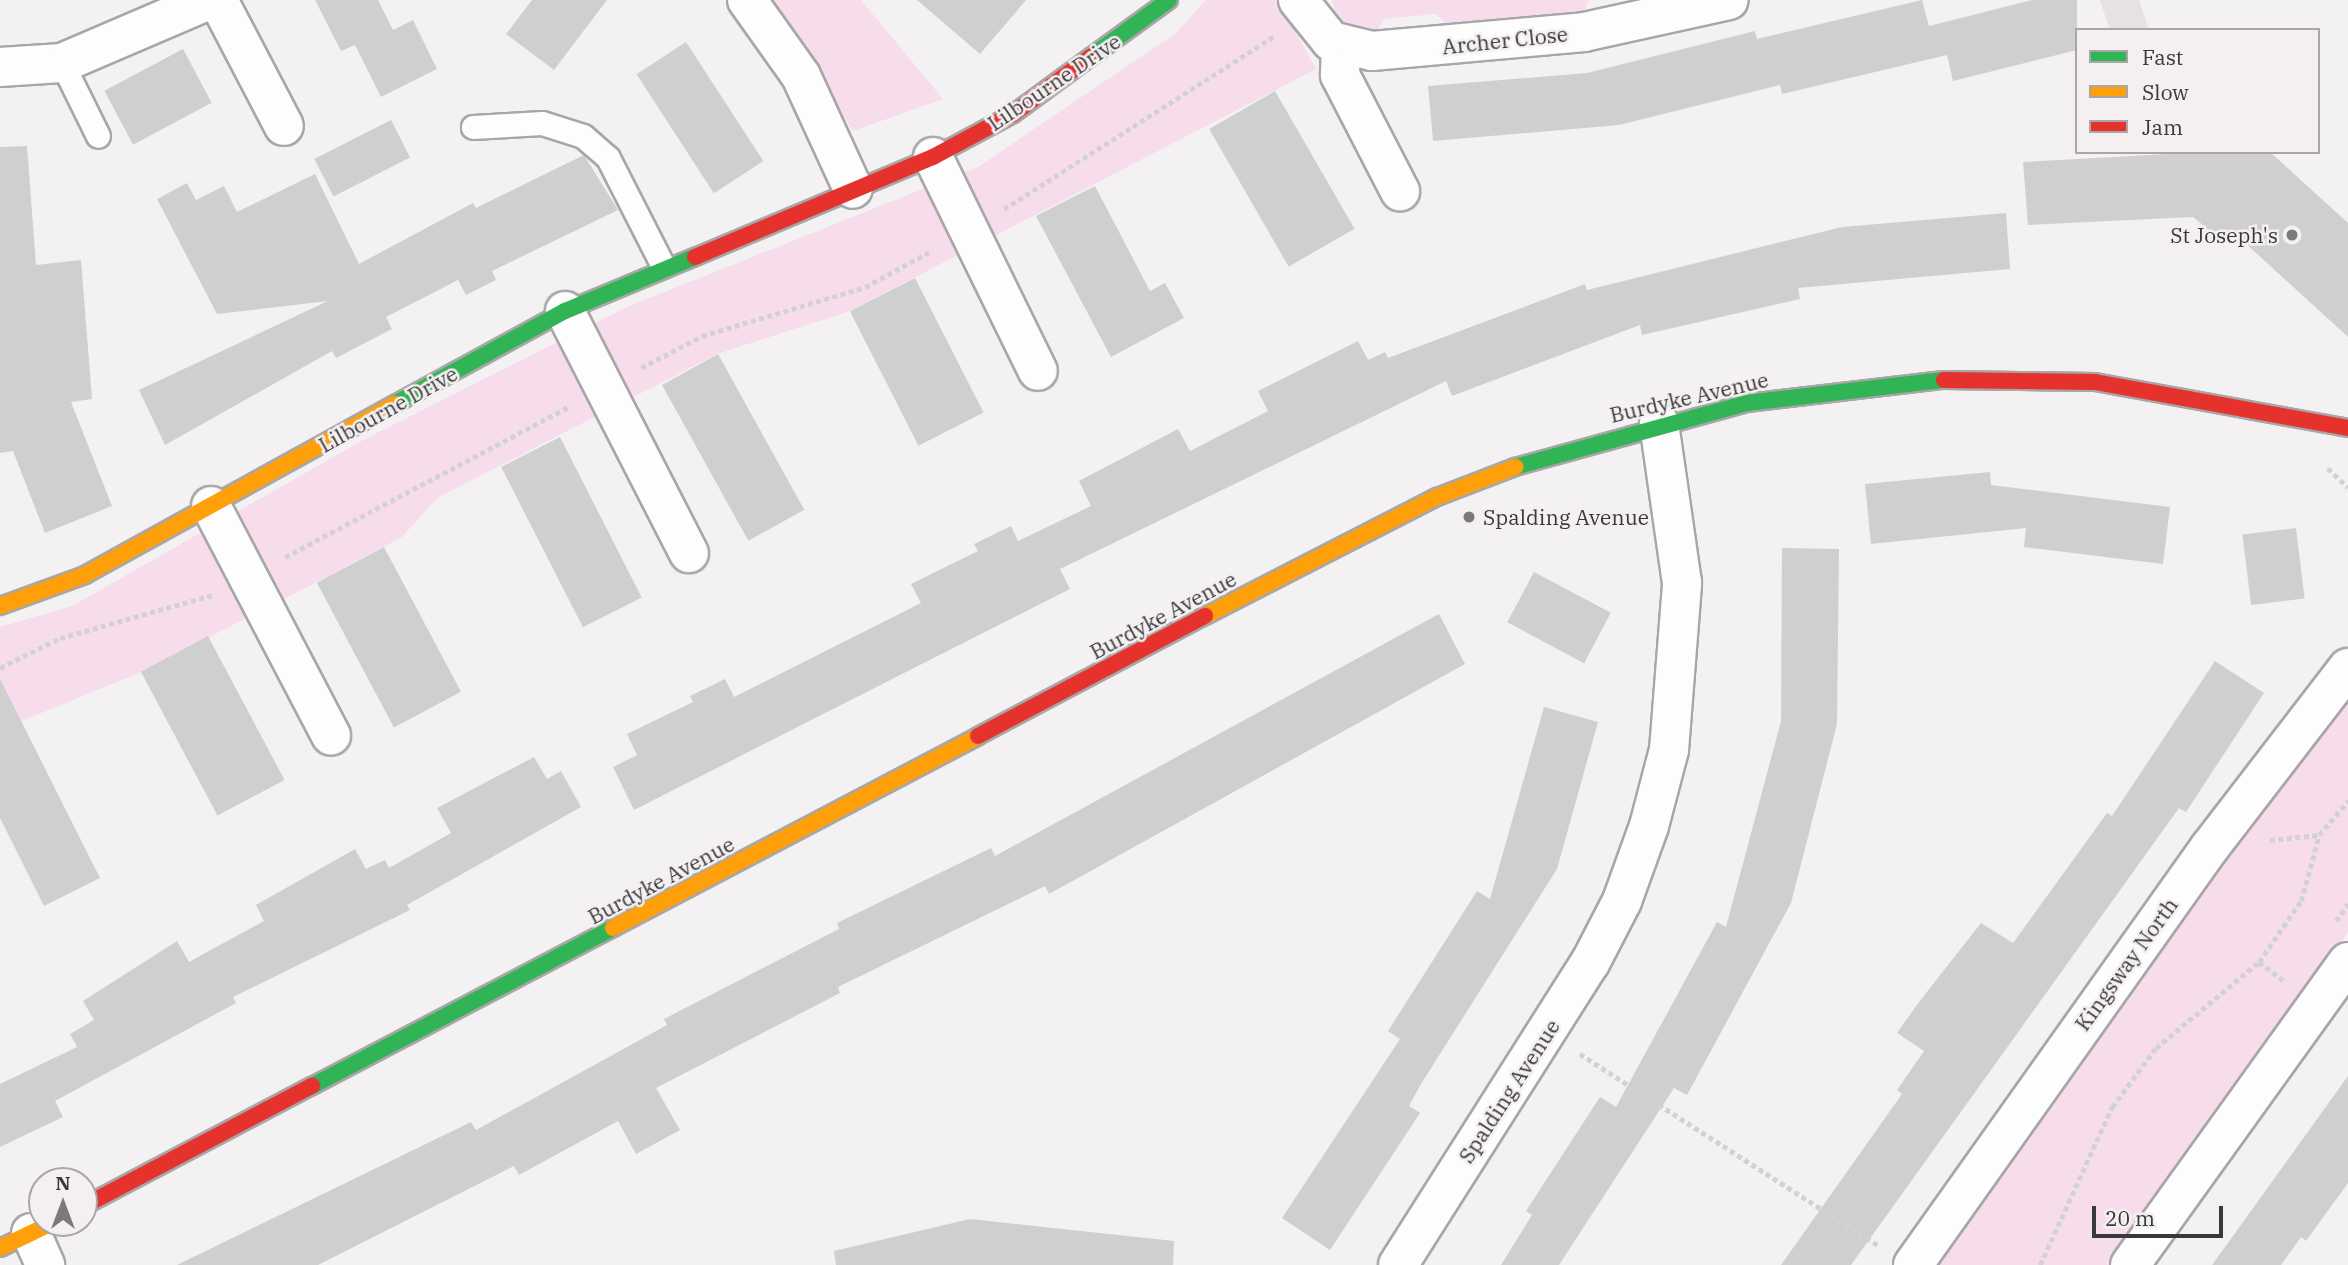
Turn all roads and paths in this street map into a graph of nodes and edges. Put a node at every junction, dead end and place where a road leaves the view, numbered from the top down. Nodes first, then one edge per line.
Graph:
1 (209, 0) edge
2 (218, 0) edge
3 (747, 0) edge
4 (1169, 0) edge
5 (1730, 0) edge
6 (1303, 7) edge
7 (1341, 45) junction
8 (62, 63) junction
9 (0, 67) edge
10 (284, 126) dead end
11 (472, 127) dead end
12 (98, 136) dead end
13 (933, 157) junction
14 (853, 189) junction
15 (1400, 191) dead end
16 (968, 232) junction
17 (663, 266) junction
18 (565, 311) junction
19 (1038, 371) dead end
20 (604, 387) junction
21 (1659, 423) junction
22 (2348, 428) edge
23 (211, 506) junction
24 (688, 554) dead end
25 (247, 578) junction
26 (0, 606) edge
27 (0, 668) edge
28 (2348, 668) edge
29 (331, 736) dead end
30 (2348, 801) edge
31 (2319, 835) junction
32 (2210, 847) junction
33 (2348, 962) edge
34 (1547, 1032) junction
35 (98, 1199) edge
36 (1899, 1258) edge
37 (1398, 1265) edge
38 (2040, 1265) edge
39 (2130, 1265) edge

1 - 8 street
2 - 10 street
3 - 14 street
4 - 13 street, Lilbourne Drive
5 - 7 street, Archer Close
6 - 7 street
6 - 16 path
7 - 15 street
8 - 9 street
8 - 12 lane
11 - 17 lane
13 - 14 street, Lilbourne Drive
13 - 16 street
14 - 17 street, Lilbourne Drive
16 - 19 street
16 - 20 path
17 - 18 street, Lilbourne Drive
18 - 20 street
18 - 23 street, Lilbourne Drive
20 - 24 street
20 - 25 path
21 - 22 street, Burdyke Avenue
21 - 34 street, Spalding Avenue
21 - 35 street, Burdyke Avenue
23 - 25 street
23 - 26 street, Lilbourne Drive
25 - 27 path
25 - 29 street
28 - 32 street, Kingsway North
30 - 31 path
31 - 32 path
31 - 38 path
32 - 36 street, Kingsway North
33 - 39 street
34 - 36 path
34 - 37 street, Spalding Avenue

